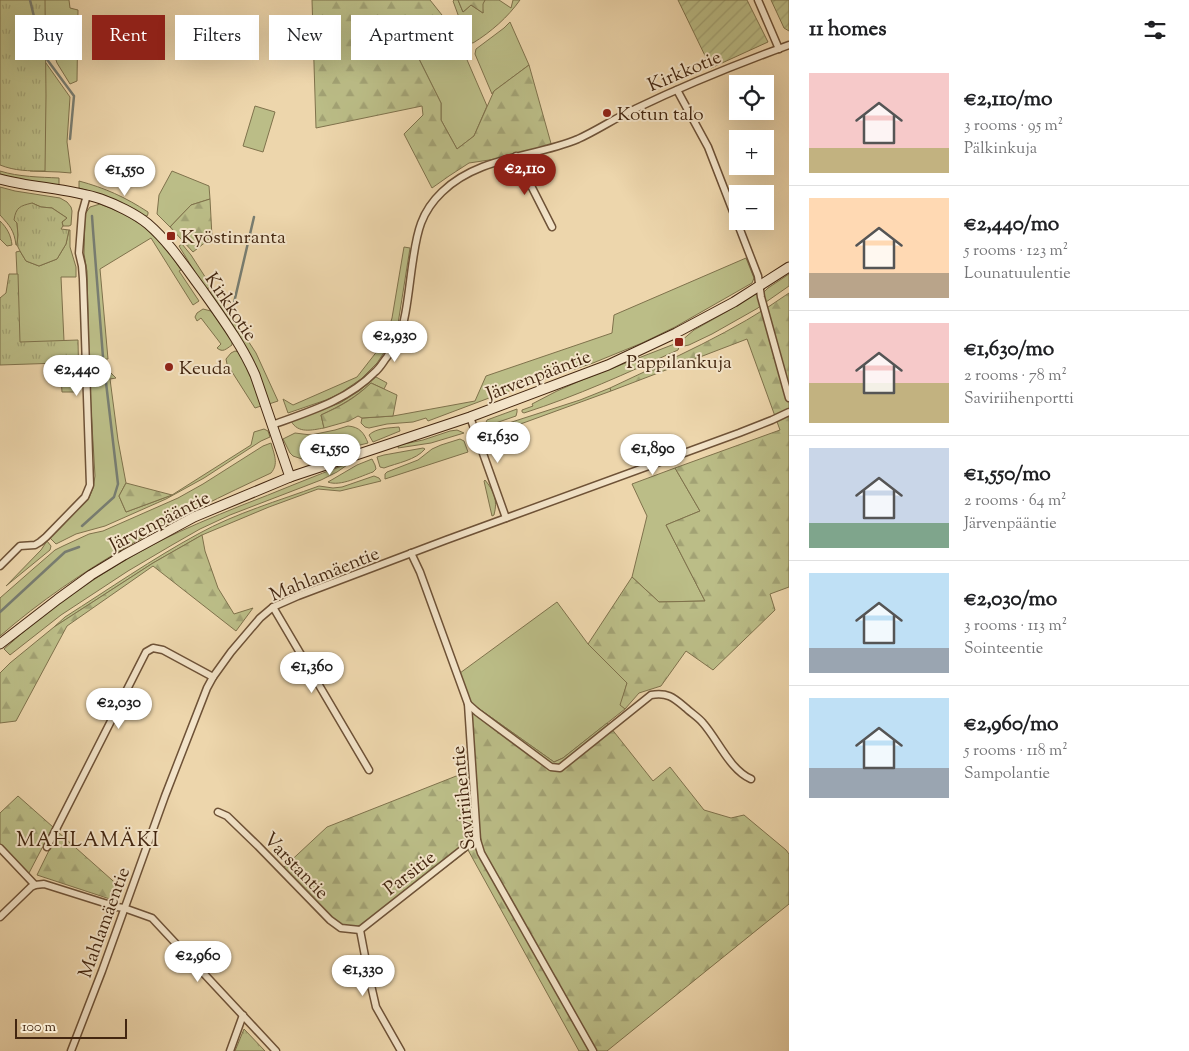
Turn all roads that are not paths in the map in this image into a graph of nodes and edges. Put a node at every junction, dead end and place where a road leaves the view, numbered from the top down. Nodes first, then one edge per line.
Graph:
1 (758, 0) edge
2 (789, 45) edge
3 (779, 49) junction
4 (677, 90) junction
5 (516, 156) junction
6 (0, 178) edge
7 (87, 195) junction
8 (552, 227) dead end
9 (789, 267) edge
10 (760, 286) junction
11 (789, 398) edge
12 (789, 412) edge
13 (470, 416) junction
14 (272, 424) junction
15 (290, 477) junction
16 (506, 518) junction
17 (411, 553) junction
18 (0, 566) edge
19 (273, 607) junction
20 (0, 644) edge
21 (213, 677) junction
22 (468, 704) junction
23 (369, 770) dead end
24 (750, 779) dead end
25 (218, 812) dead end
26 (477, 840) junction
27 (47, 847) dead end
28 (0, 848) edge
29 (35, 885) junction
30 (124, 908) junction
31 (0, 917) edge
32 (360, 930) junction
33 (243, 1014) junction
34 (71, 1051) edge
35 (230, 1051) edge
36 (276, 1051) edge
37 (401, 1051) edge
38 (593, 1051) edge

1 - 3 street
2 - 3 street, Kirkkotie
3 - 4 street, Kirkkotie
4 - 5 street, Kirkkotie
4 - 10 street
5 - 8 street
5 - 14 street, Kirkkotie
6 - 7 main road, Kirkkotie
7 - 14 main road, Kirkkotie
7 - 18 street
9 - 10 main road, Järvenpääntie
10 - 11 street
10 - 13 main road, Järvenpääntie
12 - 16 street, Mahlamäentie
13 - 15 main road, Järvenpääntie
13 - 16 street
14 - 15 main road, Kirkkotie
15 - 20 main road, Järvenpääntie
16 - 17 street, Mahlamäentie
17 - 19 street, Mahlamäentie
17 - 22 street, Saviriihentie
19 - 21 street, Mahlamäentie
19 - 23 street
21 - 27 street
21 - 30 street, Mahlamäentie
22 - 24 street
22 - 26 street, Saviriihentie
25 - 32 street, Varstantie
26 - 32 street, Parsitie
26 - 38 street, Saviriihentie
28 - 29 street
29 - 30 street
29 - 31 street
30 - 33 street
30 - 34 street, Mahlamäentie
32 - 37 street
33 - 35 street
33 - 36 street

